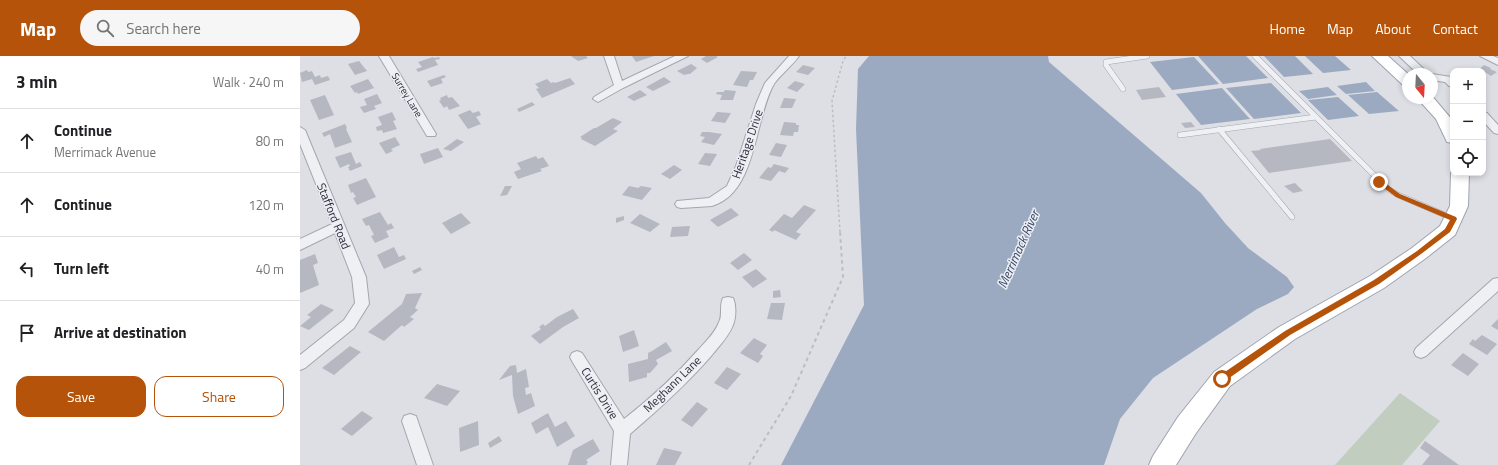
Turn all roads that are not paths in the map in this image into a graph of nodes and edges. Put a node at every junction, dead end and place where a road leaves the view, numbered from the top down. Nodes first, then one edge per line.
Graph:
1 (384, 56) edge
2 (609, 56) edge
3 (682, 56) edge
4 (794, 56) edge
5 (1147, 56) edge
6 (1254, 56) edge
7 (1379, 56) edge
8 (1404, 56) edge
9 (1485, 56) edge
10 (1498, 62) edge
11 (1417, 68) edge
12 (1402, 77) edge
13 (1438, 78) edge
14 (1450, 81) edge
15 (619, 86) junction
16 (1123, 89) dead end
17 (598, 100) dead end
18 (1432, 104) edge
19 (1316, 117) junction
20 (1486, 118) edge
21 (1450, 128) edge
22 (1219, 129) junction
23 (300, 130) edge
24 (1498, 131) edge
25 (431, 134) dead end
26 (1180, 134) dead end
27 (1460, 176) edge
28 (681, 204) dead end
29 (1292, 217) dead end
30 (1454, 219) junction
31 (338, 226) junction
32 (300, 245) edge
33 (1498, 283) edge
34 (728, 302) dead end
35 (1421, 352) dead end
36 (577, 357) dead end
37 (300, 364) edge
38 (410, 421) dead end
39 (622, 430) junction
40 (424, 465) edge
41 (619, 465) edge
42 (1162, 465) edge

1 - 25 street, Surrey Lane
2 - 15 street
3 - 15 street
4 - 28 street, Heritage Drive
5 - 16 lane
6 - 19 lane
7 - 12 main road
8 - 11 street
9 - 10 street
13 - 14 street
15 - 17 street
18 - 21 main road
19 - 22 lane
19 - 30 lane
20 - 24 street
22 - 26 lane
22 - 29 lane
23 - 31 street, Stafford Road
27 - 30 main road
30 - 42 main road
31 - 32 street
31 - 37 street, Stafford Road
33 - 35 street
34 - 39 street, Meghann Lane
36 - 39 street, Curtis Drive
38 - 40 street
39 - 41 street

